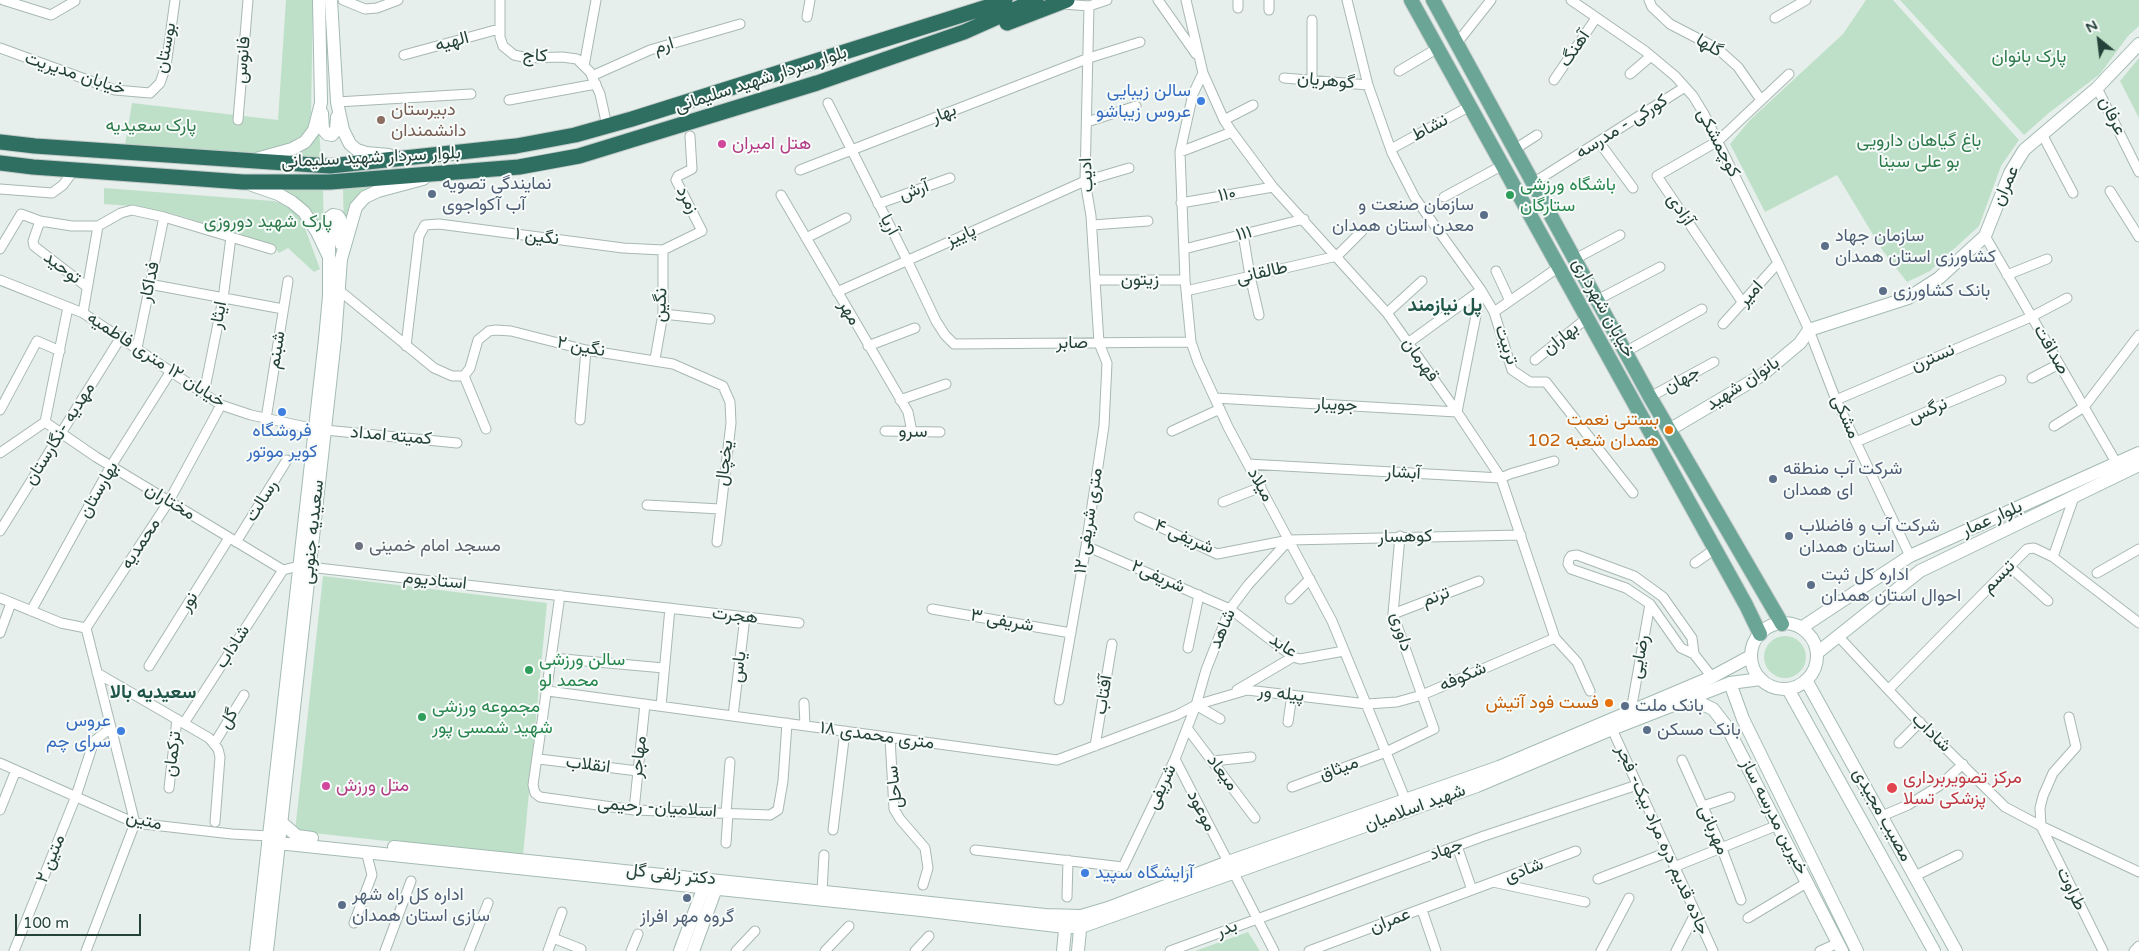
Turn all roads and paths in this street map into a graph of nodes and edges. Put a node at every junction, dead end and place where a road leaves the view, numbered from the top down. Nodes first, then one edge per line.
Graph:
1 (4, 0) edge
2 (176, 0) edge
3 (248, 0) edge
4 (319, 0) edge
5 (331, 0) edge
6 (344, 0) edge
7 (398, 0) edge
8 (500, 0) edge
9 (596, 0) edge
10 (810, 0) edge
11 (980, 0) edge
12 (1005, 0) edge
13 (1036, 0) edge
14 (1107, 0) edge
15 (1158, 0) edge
16 (1186, 0) edge
17 (1269, 0) edge
18 (1347, 0) edge
19 (1411, 0) edge
20 (1432, 0) edge
21 (1491, 0) edge
22 (1571, 0) edge
23 (1649, 0) edge
24 (1806, 0) edge
25 (75, 1) edge
26 (1062, 2) edge
27 (1090, 6) junction
28 (1269, 10) dead end
29 (959, 16) junction
30 (807, 17) dead end
31 (1596, 18) junction
32 (1775, 18) dead end
33 (1312, 20) dead end
34 (740, 24) dead end
35 (499, 29) junction
36 (964, 32) junction
37 (1140, 42) dead end
38 (1457, 43) junction
39 (2139, 44) edge
40 (0, 48) edge
41 (1438, 48) junction
42 (404, 55) dead end
43 (1651, 56) junction
44 (1088, 58) junction
45 (1199, 59) junction
46 (584, 66) junction
47 (1399, 71) dead end
48 (1203, 74) junction
49 (1630, 74) dead end
50 (1789, 74) dead end
51 (1284, 78) dead end
52 (594, 80) junction
53 (1312, 80) junction
54 (1554, 80) dead end
55 (1368, 85) junction
56 (738, 86) junction
57 (1685, 87) junction
58 (2098, 88) junction
59 (150, 93) joint
60 (471, 94) dead end
61 (509, 100) dead end
62 (1761, 100) junction
63 (337, 102) junction
64 (321, 103) junction
65 (828, 103) dead end
66 (1253, 105) dead end
67 (743, 106) junction
68 (1136, 106) dead end
69 (1470, 106) junction
70 (238, 120) dead end
71 (1224, 120) junction
72 (1087, 122) junction
73 (607, 126) junction
74 (1232, 132) junction
75 (2042, 134) junction
76 (1537, 135) dead end
77 (690, 136) dead end
78 (1718, 141) junction
79 (0, 142) edge
80 (1599, 142) junction
81 (1390, 149) junction
82 (1515, 149) junction
83 (850, 150) junction
84 (1180, 152) junction
85 (409, 157) junction
86 (248, 162) junction
87 (0, 163) edge
88 (1503, 165) junction
89 (1129, 168) dead end
90 (74, 170) junction
91 (800, 170) dead end
92 (2139, 172) edge
93 (441, 174) junction
94 (950, 178) dead end
95 (1085, 181) junction
96 (243, 182) junction
97 (1534, 183) junction
98 (1273, 187) junction
99 (1633, 188) dead end
100 (0, 190) edge
101 (2110, 191) dead end
102 (2073, 193) dead end
103 (781, 195) dead end
104 (1444, 197) dead end
105 (1181, 203) junction
106 (878, 204) junction
107 (164, 217) junction
108 (846, 218) dead end
109 (1304, 219) junction
110 (40, 221) junction
111 (1148, 221) dead end
112 (1092, 225) junction
113 (98, 226) junction
114 (1362, 231) dead end
115 (1243, 234) junction
116 (1620, 235) dead end
117 (1985, 236) junction
118 (231, 237) junction
119 (2139, 237) edge
120 (806, 238) junction
121 (271, 249) dead end
122 (1184, 249) junction
123 (0, 250) edge
124 (663, 250) junction
125 (1338, 256) junction
126 (335, 258) junction
127 (1574, 259) junction
128 (908, 260) junction
129 (2047, 260) dead end
130 (1778, 263) junction
131 (1558, 266) junction
132 (1660, 267) dead end
133 (1496, 271) dead end
134 (2007, 275) junction
135 (1250, 276) junction
136 (0, 280) edge
137 (1095, 280) junction
138 (1185, 280) junction
139 (288, 281) dead end
140 (1422, 281) dead end
141 (149, 284) junction
142 (88, 287) junction
143 (1481, 290) junction
144 (340, 291) junction
145 (1186, 291) junction
146 (837, 292) junction
147 (2067, 298) dead end
148 (223, 299) junction
149 (1597, 300) junction
150 (1510, 301) junction
151 (1743, 303) junction
152 (68, 307) junction
153 (283, 309) junction
154 (1702, 309) dead end
155 (83, 312) junction
156 (1494, 312) junction
157 (1387, 313) junction
158 (663, 314) junction
159 (1260, 315) dead end
160 (2031, 317) junction
161 (1587, 318) junction
162 (710, 319) dead end
163 (1724, 324) dead end
164 (915, 328) dead end
165 (1809, 330) junction
166 (2139, 335) edge
167 (121, 337) junction
168 (1191, 342) junction
169 (1099, 343) junction
170 (1408, 343) junction
171 (954, 344) joint
172 (406, 346) junction
173 (868, 346) junction
174 (137, 348) junction
175 (586, 350) junction
176 (60, 351) junction
177 (1625, 352) junction
178 (655, 359) junction
179 (1535, 360) dead end
180 (1714, 362) dead end
181 (2059, 364) junction
182 (171, 371) junction
183 (464, 376) junction
184 (2032, 378) dead end
185 (2001, 380) dead end
186 (946, 384) dead end
187 (723, 386) joint
188 (204, 393) junction
189 (1650, 397) junction
190 (1215, 398) junction
191 (900, 400) junction
192 (1836, 400) junction
193 (222, 405) junction
194 (2084, 407) junction
195 (0, 410) edge
196 (1220, 410) junction
197 (1457, 412) junction
198 (266, 419) junction
199 (580, 420) dead end
200 (45, 422) junction
201 (2054, 426) dead end
202 (320, 429) junction
203 (486, 429) dead end
204 (1669, 430) junction
205 (885, 431) dead end
206 (1172, 431) dead end
207 (912, 432) junction
208 (940, 432) dead end
209 (60, 434) junction
210 (1856, 442) junction
211 (457, 443) dead end
212 (0, 453) edge
213 (2139, 453) edge
214 (287, 460) dead end
215 (1554, 461) dead end
216 (1248, 464) junction
217 (2117, 464) junction
218 (2139, 465) edge
219 (111, 466) junction
220 (1501, 478) junction
221 (1261, 487) junction
222 (1633, 493) dead end
223 (2074, 497) junction
224 (169, 501) junction
225 (1224, 502) dead end
226 (647, 505) dead end
227 (720, 509) junction
228 (1139, 518) dead end
229 (0, 532) edge
230 (1400, 536) junction
231 (1521, 536) junction
232 (233, 540) junction
233 (1289, 540) junction
234 (717, 542) dead end
235 (1086, 546) junction
236 (1715, 549) junction
237 (2139, 549) edge
238 (1910, 556) junction
239 (2053, 556) junction
240 (1695, 564) dead end
241 (304, 567) junction
242 (2010, 567) junction
243 (283, 570) junction
244 (2097, 573) dead end
245 (1310, 579) junction
246 (1479, 581) dead end
247 (560, 595) junction
248 (1199, 595) junction
249 (0, 598) edge
250 (1290, 598) dead end
251 (2048, 601) dead end
252 (11, 603) junction
253 (1650, 604) junction
254 (670, 608) junction
255 (1230, 609) junction
256 (932, 610) dead end
257 (31, 611) junction
258 (1393, 614) junction
259 (745, 617) junction
260 (799, 623) dead end
261 (2139, 623) edge
262 (1782, 624) junction
263 (86, 628) junction
264 (1801, 628) junction
265 (0, 633) edge
266 (1071, 634) junction
267 (1760, 634) junction
268 (1838, 636) junction
269 (1555, 638) junction
270 (1112, 644) dead end
271 (1188, 648) dead end
272 (1344, 651) junction
273 (1817, 653) junction
274 (1694, 654) junction
275 (1751, 656) junction
276 (1293, 657) junction
277 (552, 658) junction
278 (149, 666) dead end
279 (664, 668) junction
280 (97, 673) junction
281 (1712, 677) junction
282 (1760, 679) junction
283 (1806, 680) junction
284 (1730, 683) junction
285 (1788, 689) junction
286 (1889, 689) junction
287 (548, 691) junction
288 (1590, 692) dead end
289 (244, 695) dead end
290 (1292, 695) junction
291 (1422, 695) junction
292 (1228, 696) junction
293 (1689, 698) junction
294 (1059, 700) dead end
295 (804, 703) dead end
296 (645, 704) junction
297 (1367, 704) junction
298 (1196, 705) junction
299 (661, 706) junction
300 (1631, 711) junction
301 (733, 716) junction
302 (2069, 717) dead end
303 (1220, 719) dead end
304 (1743, 719) junction
305 (181, 721) junction
306 (1288, 722) dead end
307 (1920, 722) junction
308 (786, 724) junction
309 (805, 726) junction
310 (1727, 727) junction
311 (111, 728) junction
312 (1187, 728) junction
313 (1612, 729) junction
314 (845, 731) junction
315 (890, 738) junction
316 (1899, 743) dead end
317 (214, 744) junction
318 (1095, 746) junction
319 (1386, 752) junction
320 (1251, 758) dead end
321 (1175, 759) junction
322 (538, 760) junction
323 (1682, 760) dead end
324 (1213, 761) junction
325 (730, 762) dead end
326 (0, 763) edge
327 (1963, 764) junction
328 (16, 770) junction
329 (638, 771) junction
330 (1637, 785) junction
331 (1292, 787) dead end
332 (169, 788) dead end
333 (76, 796) junction
334 (1730, 797) dead end
335 (1406, 801) junction
336 (1703, 806) junction
337 (0, 810) edge
338 (634, 810) junction
339 (727, 813) junction
340 (1882, 816) junction
341 (1255, 818) dead end
342 (215, 822) dead end
343 (281, 822) junction
344 (135, 823) junction
345 (1778, 825) junction
346 (2041, 826) junction
347 (833, 830) dead end
348 (272, 840) junction
349 (726, 842) dead end
350 (1457, 846) junction
351 (1722, 848) junction
352 (975, 850) dead end
353 (1576, 851) dead end
354 (366, 852) junction
355 (1668, 852) junction
356 (1958, 854) dead end
357 (824, 855) dead end
358 (1068, 860) junction
359 (1230, 867) junction
360 (1674, 867) junction
361 (2139, 872) edge
362 (1915, 876) junction
363 (1598, 879) dead end
364 (411, 881) dead end
365 (1493, 882) junction
366 (1808, 882) junction
367 (923, 885) dead end
368 (710, 890) junction
369 (1472, 890) junction
370 (822, 891) junction
371 (1067, 897) dead end
372 (1629, 898) dead end
373 (1741, 900) dead end
374 (488, 902) dead end
375 (1585, 902) dead end
376 (1422, 910) junction
377 (562, 912) dead end
378 (1695, 914) junction
379 (1256, 918) junction
380 (1748, 918) dead end
381 (1066, 921) junction
382 (1081, 921) junction
383 (354, 923) dead end
384 (849, 926) dead end
385 (755, 931) dead end
386 (638, 934) dead end
387 (929, 936) dead end
388 (553, 938) junction
389 (685, 938) junction
390 (2139, 946) edge
391 (1840, 947) edge
392 (581, 949) dead end
393 (696, 950) edge
394 (1174, 950) edge
395 (14, 951) edge
396 (86, 951) edge
397 (256, 951) edge
398 (267, 951) edge
399 (385, 951) edge
400 (469, 951) edge
401 (548, 951) edge
402 (631, 951) edge
403 (680, 951) edge
404 (736, 951) edge
405 (825, 951) edge
406 (915, 951) edge
407 (1063, 951) edge
408 (1078, 951) edge
409 (1274, 951) edge
410 (1309, 951) edge
411 (1436, 951) edge
412 (1601, 951) edge
413 (1676, 951) edge
414 (1713, 951) edge
415 (1820, 951) edge
416 (1856, 951) edge
417 (1934, 951) edge
418 (1956, 951) edge
419 (2103, 951) edge
420 (2134, 951) edge

1 - 25 street
2 - 59 street, بوستان
3 - 70 street, فانوس
4 - 64 main road
5 - 63 main road
6 - 7 street
8 - 35 street, کاج
9 - 46 street
10 - 30 street
11 - 29 highway
12 - 29 highway, بلوار سردار شهید سلیمانی
13 - 36 highway
14 - 27 street
15 - 45 street
16 - 45 street, قهرمان
17 - 28 street
18 - 55 street, تربیت
19 - 41 main road, خیابان شهرداری
20 - 38 main road, خیابان شهرداری
21 - 38 street
22 - 31 street, کوچمشکی
23 - 62 street, گلها
24 - 32 street
26 - 27 street
26 - 36 highway
27 - 44 street, ادیب
29 - 56 highway, بلوار سردار شهید سلیمانی
31 - 43 street, کوچمشکی
31 - 54 street, آهنگ
33 - 53 street
34 - 52 street, ارم
35 - 42 street, الهیه
35 - 46 street, کاج
36 - 67 highway, بلوار سردار شهید سلیمانی
37 - 44 street, بهار
38 - 82 main road, خیابان شهرداری
39 - 58 main road, عمران
40 - 59 street, خیابان مدیریت
41 - 47 street
41 - 69 main road, خیابان شهرداری
43 - 49 street
43 - 57 street, کوچمشکی
44 - 72 street, ادیب
44 - 83 street, بهار
45 - 48 street, قهرمان
46 - 52 street
48 - 71 street, قهرمان
48 - 84 street, میلاد
50 - 62 street
51 - 53 street, گوهریان
52 - 61 street, ارم
52 - 73 street
53 - 55 street, گوهریان
55 - 81 street, تربیت
56 - 67 highway
56 - 73 highway, بلوار سردار شهید سلیمانی
57 - 78 street, کوچمشکی
57 - 80 street, کورکی - مدرسه
58 - 75 main road, عمران
58 - 92 street, عرفان
60 - 63 street
62 - 78 street
63 - 64 main road
63 - 85 main road
64 - 86 main road
65 - 83 street, آریا
66 - 71 street
67 - 93 highway, بلوار سردار شهید سلیمانی
68 - 72 street
69 - 81 street, نشاط
69 - 88 main road, خیابان شهرداری
71 - 74 street, قهرمان
72 - 95 street, ادیب
73 - 85 highway, بلوار سردار شهید سلیمانی
74 - 84 street
74 - 98 street, قهرمان
75 - 102 street
75 - 117 main road, عمران
76 - 82 street
77 - 124 street, زمرد
78 - 130 street, کوچمشکی
78 - 151 street, آزادی
79 - 86 highway, بلوار سردار شهید سلیمانی
80 - 97 street, کورکی - مدرسه
80 - 99 street
81 - 143 street, تربیت
82 - 97 main road, خیابان شهرداری
83 - 91 street, بهار
83 - 106 street, آریا
84 - 105 street, میلاد
85 - 86 highway, بلوار سردار شهید سلیمانی
87 - 90 highway, بلوار سردار شهید سلیمانی
88 - 104 street
88 - 131 main road, خیابان شهرداری
89 - 95 street, پاییز
90 - 96 highway, بلوار سردار شهید سلیمانی
90 - 100 street
93 - 96 highway, بلوار سردار شهید سلیمانی
93 - 126 main road, سعیدیه جنوبی
94 - 106 street, آرش
95 - 112 street, ادیب
95 - 128 street, پاییز
96 - 126 main road, سعیدیه جنوبی
97 - 127 main road, خیابان شهرداری
98 - 105 street, ۱۱۰
98 - 109 street, قهرمان
101 - 119 street
103 - 120 street, مهر
105 - 122 street, میلاد
106 - 128 street, آریا
107 - 113 street
107 - 118 street
107 - 141 street, فداکار
108 - 120 street
109 - 115 street, ۱۱۱
109 - 125 street, قهرمان
110 - 113 street
110 - 123 street
110 - 142 street, توحید
111 - 112 street
112 - 137 street, ادیب
113 - 142 street
114 - 125 street
115 - 122 street, ۱۱۱
115 - 135 street
116 - 127 street
117 - 134 street, صداقت
117 - 165 main road, عمران
118 - 121 street
118 - 148 street, ایثار
120 - 146 street, مهر
122 - 138 street, میلاد
124 - 158 street, نگین
124 - 172 street, نگین ۱
125 - 135 street, طالقانی
125 - 157 street, قهرمان
126 - 144 main road, سعیدیه جنوبی
126 - 202 main road, سعیدیه جنوبی
127 - 149 main road, خیابان شهرداری
128 - 146 street, پاییز
128 - 171 street, آریا
129 - 134 street
130 - 151 street, امیر
130 - 165 street, کوچمشکی
131 - 150 street
131 - 161 main road, خیابان شهرداری
132 - 149 street
133 - 150 street
134 - 160 street, صداقت
135 - 145 street, طالقانی
135 - 159 street
136 - 152 street, خیابان ۱۲ متری فاطمیه
137 - 138 street, زیتون
137 - 169 street, ادیب
138 - 145 street, میلاد
139 - 153 street, شبنم
140 - 157 street
141 - 148 street
141 - 174 street, فداکار
142 - 155 street
143 - 156 street, تربیت
143 - 170 street
143 - 197 street
144 - 172 street
144 - 202 main road, سعیدیه جنوبی
145 - 168 street, میلاد
146 - 173 street, مهر
147 - 160 street, نسترن
148 - 153 street
148 - 188 street, ایثار
149 - 177 main road, خیابان شهرداری
150 - 156 street
151 - 163 street, امیر
152 - 155 street, خیابان ۱۲ متری فاطمیه
152 - 176 street
153 - 198 street, شبنم
154 - 177 street
155 - 167 street, خیابان ۱۲ متری فاطمیه
156 - 222 street, تربیت
157 - 170 street, قهرمان
158 - 162 street
158 - 178 street, نگین
160 - 181 street, صداقت
160 - 192 street, نسترن
161 - 179 street, بهاران
161 - 236 main road, خیابان شهرداری
164 - 173 street
165 - 192 street, مشکی
165 - 204 main road, بانوان شهید
166 - 194 street
167 - 174 street, خیابان ۱۲ متری فاطمیه
167 - 209 street, مهدیه -نگارستان
168 - 169 street, صابر
168 - 190 street, میلاد
169 - 171 street, صابر
169 - 235 street, ۱۲ متری شریفی
170 - 197 street, قهرمان
172 - 183 street
173 - 191 street, مهر
174 - 182 street, خیابان ۱۲ متری فاطمیه
175 - 178 street, نگین ۲
175 - 183 street, نگین ۲
175 - 199 street
176 - 195 street
176 - 200 street
177 - 189 main road, خیابان شهرداری
178 - 187 street, نگین ۲
180 - 189 street, جهان
181 - 184 street
181 - 194 street, صداقت
182 - 188 street, خیابان ۱۲ متری فاطمیه
182 - 219 street, بهارستان
183 - 203 street
185 - 210 street, نرگس
186 - 191 street
187 - 227 street, یخچال
188 - 193 street, خیابان ۱۲ متری فاطمیه
189 - 204 main road, خیابان شهرداری
190 - 196 street, میلاد
190 - 197 street, جویبار
191 - 207 street, مهر
192 - 210 street, مشکی
193 - 198 street, خیابان ۱۲ متری فاطمیه
193 - 224 street, محمدیه
194 - 201 street
194 - 217 street, صداقت
196 - 206 street
196 - 216 street, میلاد
197 - 220 street, قهرمان
198 - 202 street, خیابان ۱۲ متری فاطمیه
200 - 209 street, مختاران
200 - 212 street
202 - 211 street, کمیته امداد
202 - 241 main road, سعیدیه جنوبی
204 - 262 main road, خیابان شهرداری
205 - 207 street, سرو
207 - 208 street, سرو
209 - 219 street, مختاران
209 - 229 street, مهدیه -نگارستان
210 - 238 street, مشکی
213 - 217 main road, بلوار عمار
214 - 232 street, رسالت
215 - 220 street, آبشار
216 - 220 street, آبشار
216 - 221 street, میلاد
217 - 238 main road, بلوار عمار
218 - 223 main road, بلوار عمار
219 - 224 street, مختاران
219 - 257 street, بهارستان
220 - 231 street, قهرمان
221 - 225 street
221 - 233 street, میلاد
223 - 239 street
223 - 268 main road, بلوار عمار
224 - 232 street, مختاران
224 - 263 street, محمدیه
226 - 227 street
227 - 234 street, یخچال
228 - 233 street, شریفی ۴
230 - 231 street, کوهسار
230 - 233 street, کوهسار
230 - 258 street, داوری
231 - 269 street, قهرمان
232 - 243 street, مختاران
232 - 278 street, نور
233 - 245 street, میلاد
233 - 255 street, شاهد
235 - 248 street, شریفی۲
235 - 266 street, ۱۲ متری شریفی
236 - 240 street
236 - 267 main road, خیابان شهرداری
237 - 244 street
238 - 264 main road, بلوار عمار
239 - 242 street, تبسم
239 - 261 street
241 - 243 street
241 - 247 street, استادیوم
241 - 343 main road, سعیدیه جنوبی
241 - 348 main road, سعیدیه جنوبی
242 - 251 street
242 - 286 street, تبسم
243 - 305 street, شاداب
245 - 250 street
245 - 272 street, میلاد
246 - 258 street, ترنم
247 - 254 street, هجرت
247 - 277 street
248 - 255 street, شریفی۲
248 - 271 street
249 - 252 street
252 - 257 street
252 - 265 street
253 - 274 street
253 - 274 street
253 - 300 street, رضایی
254 - 259 street, هجرت
254 - 279 street
255 - 276 street, عابد
255 - 298 street, شاهد
256 - 266 street, شریفی ۳
257 - 263 street
258 - 291 street, داوری
259 - 260 street, هجرت
259 - 301 street, یاس
262 - 264 main road
262 - 267 main road
263 - 280 street
264 - 273 main road
266 - 294 street, ۱۲ متری شریفی
267 - 275 main road
268 - 273 main road, بلوار عمار
268 - 286 street, شاداب
269 - 288 street, قهرمان
269 - 291 street, شکوفه
270 - 318 street, آفتاب
272 - 276 street, عابد
272 - 297 street, میلاد
273 - 283 main road
274 - 281 street
275 - 281 main road, شهید اسلامیان
275 - 282 main road
276 - 292 street
277 - 279 street
277 - 287 street
279 - 299 street
280 - 305 street
280 - 311 street
281 - 300 main road, شهید اسلامیان
282 - 284 main road, شهید اسلامیان
282 - 285 main road
283 - 285 main road
283 - 340 main road, مصیب مجیدی
284 - 293 main road, شهید اسلامیان
284 - 304 main road, خیرین مدرسه ساز
285 - 417 main road, مصیب مجیدی
286 - 307 street, شاداب
287 - 296 street, ۱۸ متری محمدی
287 - 322 street
289 - 317 street, گل
290 - 292 street, پیله ور
290 - 297 street, پیله ور
290 - 306 street
291 - 297 street, شکوفه
291 - 319 street, داوری
292 - 298 street, پیله ور
293 - 310 main road, خیرین مدرسه ساز
293 - 313 main road, شهید اسلامیان
295 - 309 street
296 - 299 street, ۱۸ متری محمدی
296 - 329 street, مهاجر
297 - 319 street, میلاد
298 - 303 street
298 - 312 street, شریفی
298 - 318 street, ۱۸ متری محمدی
299 - 301 street, ۱۸ متری محمدی
300 - 335 main road, شهید اسلامیان
301 - 308 street, ۱۸ متری محمدی
302 - 346 street
304 - 310 main road
304 - 416 main road, خیرین مدرسه ساز
305 - 317 street
305 - 332 street, ترکمان
307 - 316 street
307 - 327 street, شاداب
308 - 309 street, ۱۸ متری محمدی
308 - 339 street, اسلامیان- رحیمی
309 - 314 street, ۱۸ متری محمدی
310 - 345 main road, خیرین مدرسه ساز
311 - 333 street, متین ۲
311 - 344 street
312 - 321 street, شریفی
312 - 324 street, میعاد
313 - 330 street, جاده قدیم دره مراد بیک- فجر
313 - 359 main road, شهید اسلامیان
314 - 315 street, ۱۸ متری محمدی
314 - 347 street
315 - 318 street, ۱۸ متری محمدی
315 - 367 street, ساحل
317 - 342 street
319 - 331 street, میثاق
319 - 335 street, میلاد
320 - 324 street
321 - 358 street, شریفی
321 - 359 street, موعود
322 - 329 street, انقلاب
322 - 338 street, اسلامیان- رحیمی
323 - 336 street, مهربانی
324 - 341 street, میعاد
325 - 339 street
326 - 328 street, متین
327 - 340 street
327 - 346 street, شاداب
328 - 333 street, متین
328 - 337 street
329 - 338 street, مهاجر
330 - 350 street, جهاد
330 - 355 street, جاده قدیم دره مراد بیک- فجر
333 - 344 street, متین
333 - 395 street, متین ۲
334 - 336 street
335 - 359 main road, شهید اسلامیان
336 - 351 street, مهربانی
338 - 339 street, اسلامیان- رحیمی
339 - 349 street
340 - 362 main road, مصیب مجیدی
343 - 348 main road, سعیدیه جنوبی
343 - 368 main road, دکتر زلفی گل
344 - 348 street, متین
344 - 396 street
345 - 351 street
345 - 366 main road, خیرین مدرسه ساز
346 - 361 street, شاداب
346 - 419 street, طراوت
348 - 354 main road, دکتر زلفی گل
348 - 397 main road, سعیدیه جنوبی
348 - 398 main road, سعیدیه جنوبی
350 - 369 street
350 - 379 street, جهاد
351 - 360 street
351 - 373 street, مهربانی
352 - 358 street
353 - 365 street, شادی
354 - 368 main road, دکتر زلفی گل
354 - 383 street
355 - 360 street, جاده قدیم دره مراد بیک- فجر
355 - 363 street
356 - 362 street
357 - 370 street
358 - 371 street
359 - 379 street, موعود
359 - 382 main road, شهید اسلامیان
360 - 378 street, جاده قدیم دره مراد بیک- فجر
362 - 418 main road, مصیب مجیدی
364 - 399 street
365 - 369 street, شادی
365 - 375 street
366 - 380 street
366 - 391 main road, خیرین مدرسه ساز
368 - 370 main road, دکتر زلفی گل
368 - 381 main road, دکتر زلفی گل
368 - 389 main road
368 - 393 main road
369 - 376 street, عمران
370 - 381 main road, دکتر زلفی گل
372 - 412 street
374 - 400 street
376 - 410 street, عمران
376 - 411 street
377 - 388 street
378 - 413 street
378 - 414 street, جاده قدیم دره مراد بیک- فجر
379 - 394 street, بدر
379 - 409 street, موعود
381 - 382 main road, شهید اسلامیان
381 - 407 main road
382 - 408 main road
384 - 405 street
385 - 404 street
386 - 402 street
387 - 406 street
388 - 392 street
388 - 401 street
389 - 393 street
389 - 403 main road
390 - 420 street
391 - 415 street

